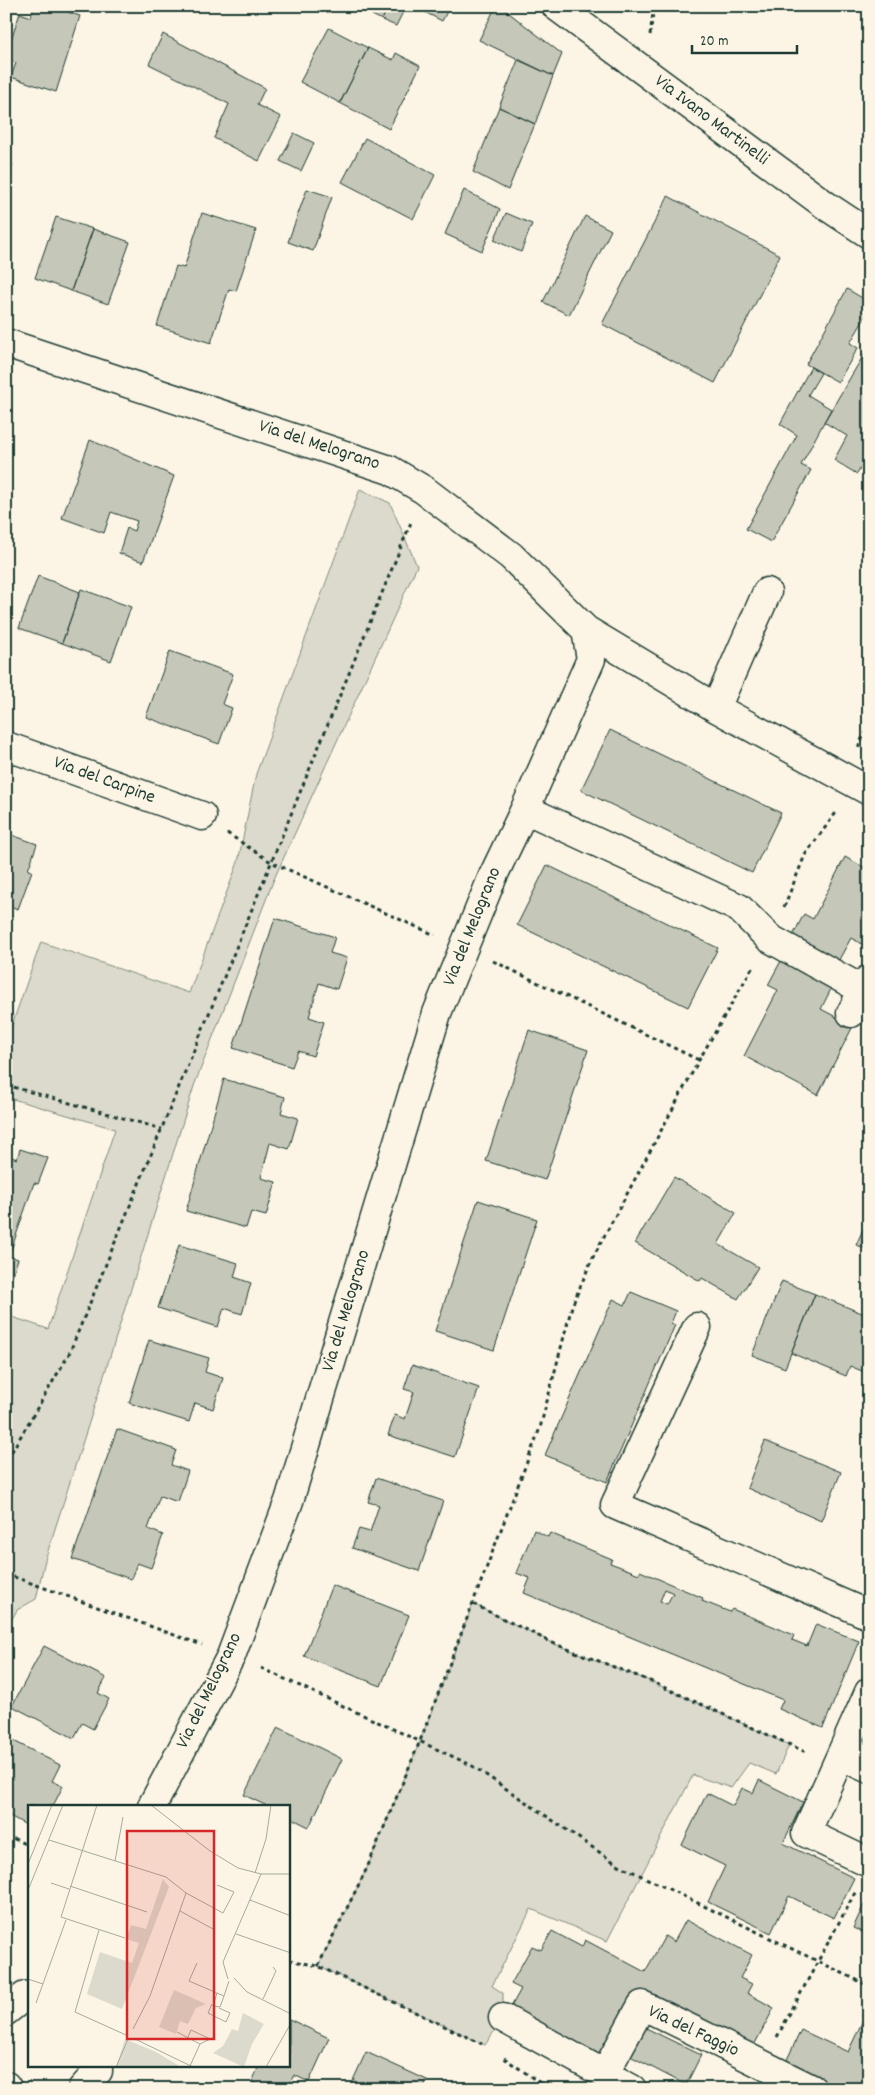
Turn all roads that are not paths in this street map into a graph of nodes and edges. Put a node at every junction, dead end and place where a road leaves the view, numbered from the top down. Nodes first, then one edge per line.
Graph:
1 (556, 6) edge
2 (869, 234) edge
3 (6, 343) edge
4 (767, 592) dead end
5 (586, 630) junction
6 (716, 708) junction
7 (6, 746) edge
8 (863, 788) edge
9 (525, 809) junction
10 (202, 816) road end
11 (861, 994) edge
12 (697, 1327) dead end
13 (869, 1615) edge
14 (869, 1692) edge
15 (848, 1739) junction
16 (869, 1769) edge
17 (153, 1805) edge
18 (864, 1874) edge
19 (28, 1995) edge
20 (6, 2011) edge
21 (503, 2018) road end
22 (98, 2068) edge
23 (605, 2073) junction
24 (82, 2089) edge
25 (632, 2089) edge
26 (812, 2089) edge

1 - 2 street, Via Ivano Martinelli
3 - 5 street, Via del Melograno
4 - 6 street
5 - 6 street, Via del Melograno
5 - 9 street, Via del Melograno
6 - 8 street, Via del Melograno
7 - 10 street, Via del Carpine
9 - 11 street
9 - 17 street, Via del Melograno
12 - 13 street
14 - 15 street
15 - 16 street
15 - 18 street
19 - 20 street
21 - 23 street
22 - 24 street
23 - 25 street
23 - 26 street, Via del Faggio

